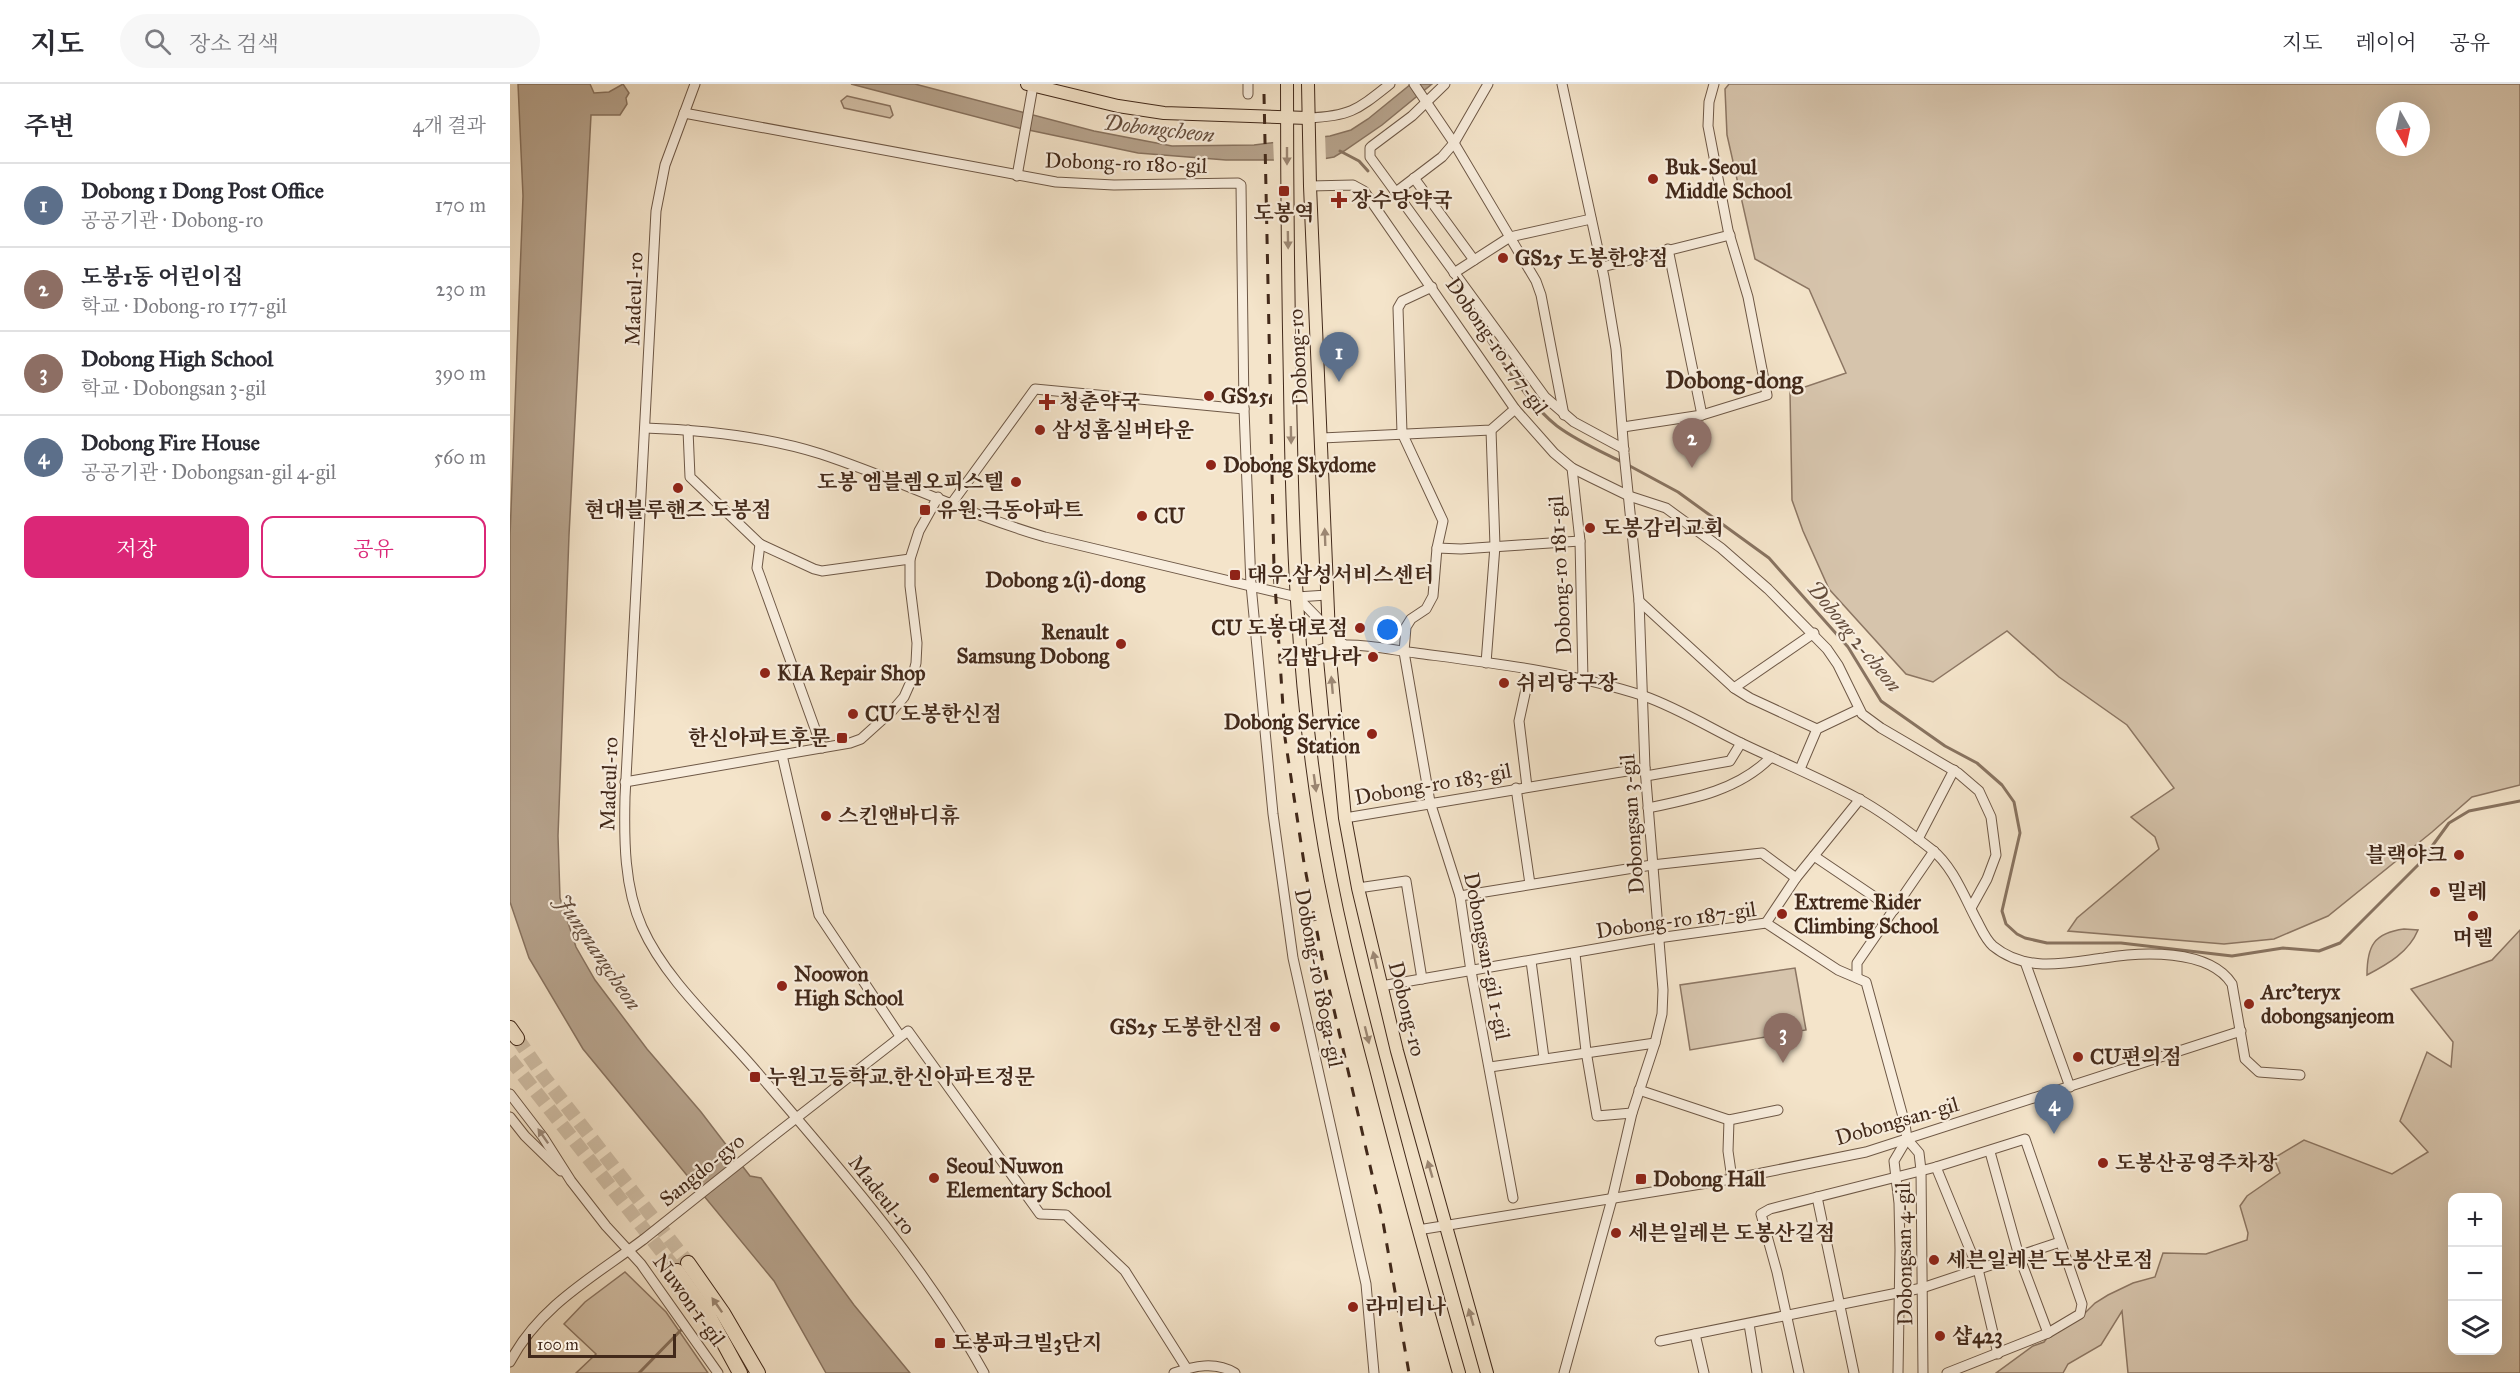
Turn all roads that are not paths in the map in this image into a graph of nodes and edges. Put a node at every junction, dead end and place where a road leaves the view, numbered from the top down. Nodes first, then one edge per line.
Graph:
1 (1287, 84) edge
2 (1308, 84) edge
3 (1390, 84) edge
4 (1414, 84) edge
5 (1445, 84) edge
6 (1488, 84) edge
7 (1562, 84) edge
8 (1714, 84) edge
9 (1030, 85) edge
10 (693, 88) edge
11 (1426, 101) junction
12 (684, 113) junction
13 (1287, 116) junction
14 (1308, 123) junction
15 (1455, 143) junction
16 (1018, 171) junction
17 (1414, 178) junction
18 (1310, 183) junction
19 (1396, 192) junction
20 (1591, 219) junction
21 (1730, 235) junction
22 (1510, 237) junction
23 (1668, 249) junction
24 (1474, 260) junction
25 (1602, 267) junction
26 (1454, 273) junction
27 (1432, 287) junction
28 (1244, 409) junction
29 (1515, 409) junction
30 (1564, 415) junction
31 (1702, 415) junction
32 (645, 428) junction
33 (1623, 428) junction
34 (688, 430) junction
35 (1491, 430) junction
36 (1402, 433) junction
37 (1322, 438) junction
38 (1624, 451) junction
39 (1572, 468) junction
40 (1628, 493) junction
41 (938, 497) junction
42 (952, 503) junction
43 (1580, 541) junction
44 (760, 544) junction
45 (1495, 546) junction
46 (1437, 548) junction
47 (910, 559) junction
48 (1251, 585) junction
49 (1327, 595) junction
50 (1297, 597) junction
51 (1640, 601) junction
52 (1328, 628) junction
53 (1814, 633) junction
54 (1344, 645) junction
55 (1329, 647) junction
56 (1404, 652) junction
57 (1301, 662) junction
58 (1486, 663) junction
59 (1530, 671) junction
60 (1583, 680) junction
61 (1734, 688) junction
62 (1641, 695) junction
63 (1859, 709) junction
64 (1519, 722) joint
65 (1817, 729) junction
66 (1742, 743) junction
67 (822, 748) junction
68 (782, 755) junction
69 (1771, 757) junction
70 (1800, 769) junction
71 (1954, 770) junction
72 (1646, 772) junction
73 (625, 782) junction
74 (1527, 787) junction
75 (1516, 789) junction
76 (1860, 800) junction
77 (1430, 802) junction
78 (1648, 808) junction
79 (1345, 818) junction
80 (1918, 839) junction
81 (1934, 851) junction
82 (1814, 856) junction
83 (1652, 865) junction
84 (1796, 878) junction
85 (1530, 884) junction
86 (1358, 888) junction
87 (1460, 896) junction
88 (1971, 908) junction
89 (1894, 910) junction
90 (1766, 923) junction
91 (1658, 938) junction
92 (1575, 954) junction
93 (1531, 961) junction
94 (2025, 962) junction
95 (1471, 971) junction
96 (1857, 976) junction
97 (1422, 979) junction
98 (1381, 986) junction
99 (2241, 1030) junction
100 (904, 1034) junction
101 (1655, 1043) junction
102 (1586, 1051) junction
103 (1544, 1058) junction
104 (1490, 1067) junction
105 (2300, 1075) dead end
106 (2070, 1087) junction
107 (1639, 1090) junction
108 (510, 1094) edge
109 (1779, 1110) dead end
110 (1632, 1113) junction
111 (510, 1117) edge
112 (796, 1117) junction
113 (1730, 1120) junction
114 (1907, 1139) junction
115 (1990, 1152) junction
116 (1936, 1167) junction
117 (1921, 1170) junction
118 (1896, 1177) junction
119 (1732, 1179) junction
120 (571, 1181) junction
121 (1817, 1197) junction
122 (1512, 1198) dead end
123 (1612, 1199) junction
124 (1446, 1226) junction
125 (1418, 1230) junction
126 (2060, 1242) junction
127 (629, 1251) junction
128 (2019, 1256) junction
129 (1978, 1269) junction
130 (1922, 1288) junction
131 (1905, 1292) junction
132 (1839, 1305) junction
133 (1787, 1316) junction
134 (1749, 1324) junction
135 (1695, 1334) junction
136 (2048, 1334) junction
137 (1660, 1341) dead end
138 (1998, 1354) junction
139 (510, 1362) edge
140 (1186, 1369) junction
141 (718, 1373) edge
142 (740, 1373) edge
143 (758, 1373) edge
144 (984, 1373) edge
145 (1174, 1373) edge
146 (1235, 1373) edge
147 (1374, 1373) edge
148 (1459, 1373) edge
149 (1487, 1373) edge
150 (1564, 1373) edge
151 (1704, 1373) edge
152 (1757, 1373) edge
153 (1799, 1373) edge
154 (1854, 1373) edge
155 (1898, 1373) edge
156 (1923, 1373) edge
157 (1947, 1373) edge

1 - 13 main road, Dobong-ro
2 - 14 main road, Dobong-ro
3 - 14 street
4 - 11 street
5 - 11 street
6 - 15 street
7 - 20 street, Dobongsan 3-gil
8 - 21 street
9 - 13 main road
9 - 16 street
10 - 12 street, Madeul-ro
11 - 15 street
11 - 19 street, Dobong-ro 177-gil
12 - 16 street, Dobong-ro 180-gil
12 - 32 street, Madeul-ro
13 - 14 main road
13 -> 50 main road, Dobong-ro
14 - 18 main road, Dobong-ro
15 - 17 street
15 - 22 street
16 - 28 street, Dobong-ro 180-gil
17 - 19 street
17 - 24 street
18 - 27 street, Dobong-ro 177-gil
18 - 37 main road, Dobong-ro
19 - 26 street, Dobong-ro 177-gil
20 - 22 street
20 - 25 street, Dobongsan 3-gil
21 - 23 street
21 - 31 street
22 - 24 street
22 - 30 street
23 - 25 street
23 - 31 street
24 - 26 street
25 - 33 street, Dobongsan 3-gil
26 - 30 street, Dobong-ro 177-gil
27 - 29 street, Dobong-ro 177-gil
27 - 36 street
28 - 42 street
28 - 48 street, Dobong-ro 180-gil
29 - 35 street
29 - 39 street, Dobong-ro 177-gil
30 - 38 street, Dobong-ro 177-gil
31 - 33 street
32 - 34 street
32 - 73 street, Madeul-ro
33 - 38 street, Dobongsan 3-gil
34 - 41 street
34 - 44 street
35 - 36 street
35 - 45 street
36 - 37 street
36 - 46 street, Dobongsan-gil 1-gil
49 -> 37 main road, Dobong-ro
38 - 40 street, Dobongsan 3-gil
39 - 40 street, Dobong-ro 177-gil
39 - 43 street, Dobong-ro 181-gil
40 - 51 street, Dobongsan 3-gil
40 - 53 street, Dobong-ro 177-gil
41 - 42 street
41 - 47 street
42 - 48 street
43 - 45 street
43 - 60 street, Dobong-ro 181-gil
44 - 47 street
44 - 67 street
45 - 46 street
45 - 58 street
46 - 56 street, Dobongsan-gil 1-gil
47 - 67 street
48 - 50 street
48 - 147 street, Dobong-ro 180ga-gil
49 - 50 street
49 - 52 main road, Dobong-ro
50 - 52 street
50 - 57 main road, Dobong-ro
51 - 61 street
51 - 62 street, Dobongsan 3-gil
52 - 54 street
52 - 55 main road, Dobong-ro
53 - 61 street
53 - 63 street, Dobong-ro 177-gil
54 - 55 street
54 - 56 street, Dobong-ro 181-gil
55 - 57 street
79 -> 55 main road, Dobong-ro
56 - 58 street, Dobong-ro 181-gil
56 - 77 street, Dobongsan-gil 1-gil
57 -> 125 main road, Dobong-ro
58 - 59 street, Dobong-ro 181-gil
59 - 60 street, Dobong-ro 181-gil
59 - 64 street, Dobong-ro 181-gil
60 - 62 street, Dobong-ro 181-gil
61 - 65 street
62 - 66 street, Dobong-ro 181-gil
62 - 72 street, Dobongsan 3-gil
63 - 65 street
63 - 71 street, Dobong-ro 177-gil
64 - 74 street, Dobong-ro 183-gil
65 - 70 street
66 - 69 street, Dobong-ro 181-gil
66 - 72 street
67 - 68 street
68 - 73 street
68 - 100 street
69 - 70 street, Dobong-ro 181-gil
69 - 78 street
70 - 76 street, Dobong-ro 181-gil
71 - 80 street
71 - 88 street, Dobong-ro 177-gil
72 - 74 street, Dobong-ro 183-gil
72 - 78 street, Dobongsan 3-gil
73 - 112 street, Madeul-ro
74 - 75 street, Dobong-ro 183-gil
75 - 77 street, Dobong-ro 183-gil
75 - 85 street
76 - 80 street, Dobong-ro 181-gil
76 - 82 street
77 - 79 street, Dobong-ro 183-gil
77 - 87 street, Dobongsan-gil 1-gil
78 - 83 street, Dobongsan 3-gil
79 - 86 main road, Dobong-ro
80 - 81 street, Dobong-ro 181-gil
81 - 88 street, Dobong-ro 181-gil
81 - 89 street
82 - 84 street
82 - 89 street
83 - 84 street
83 - 85 street
83 - 91 street, Dobongsan 3-gil
84 - 90 street
85 - 87 street
86 - 97 street
98 -> 86 main road, Dobong-ro
87 - 95 street, Dobongsan-gil 1-gil
88 - 94 street, Dobong-ro 181-gil
89 - 96 street
90 - 91 street, Dobong-ro 187-gil
90 - 96 street, Dobong-ro 187-gil
91 - 92 street, Dobong-ro 187-gil
91 - 101 street, Dobongsan 3-gil
92 - 93 street, Dobong-ro 187-gil
92 - 102 street
93 - 95 street, Dobong-ro 187-gil
93 - 103 street
94 - 99 street, Dobong-ro 181-gil
94 - 106 street
95 - 97 street, Dobong-ro 187-gil
95 - 104 street, Dobongsan-gil 1-gil
96 - 114 street
97 - 98 street, Dobong-ro 187-gil
124 -> 98 main road, Dobong-ro
99 - 105 street, Dobong-ro 181-gil
99 - 106 street, Dobongsan-gil
100 - 112 street, Sangdo-gyo
100 - 140 street
101 - 102 street
101 - 107 street, Dobongsan 3-gil
102 - 103 street
102 - 110 street
103 - 104 street
104 - 122 street, Dobongsan-gil 1-gil
106 - 114 street, Dobongsan-gil
107 - 110 street, Dobongsan 3-gil
107 - 113 street
120 -> 108 street
109 - 113 street
110 - 123 street, Dobongsan 3-gil
111 - 120 street
112 - 127 street, Sangdo-gyo, bridge
112 - 144 street, Madeul-ro
113 - 119 street
114 - 117 street, Dobongsan 4-gil
114 - 118 street
114 - 119 street, Dobongsan-gil
115 - 116 street
115 - 126 street
115 - 128 street
116 - 117 street
116 - 129 street
117 - 118 street
117 - 130 street, Dobongsan 4-gil
118 - 121 street
118 - 131 street
119 - 123 street, Dobongsan-gil
120 - 127 street, Nuwon 1-gil
121 - 132 street
121 - 133 street
123 - 124 street, Dobongsan-gil
123 - 150 street, Dobongsan 3-gil
124 - 125 street, Dobongsan-gil
149 -> 124 main road, Dobong-ro
125 - 148 main road, Dobong-ro
126 - 128 street
126 - 136 street
127 - 139 street, Sangdo-gyo
127 - 141 street, Nuwon 1-gil
128 - 129 street
128 - 136 street
129 - 130 street
129 - 138 street
130 - 131 street
130 - 156 street, Dobongsan 4-gil
131 - 132 street
131 - 155 street
132 - 133 street
132 - 154 street
133 - 134 street
133 - 153 street
134 - 135 street
134 - 152 street
135 - 137 street
135 - 151 street
136 - 138 street
138 - 157 street
140 - 145 street
140 - 146 street
143 -> 142 highway

